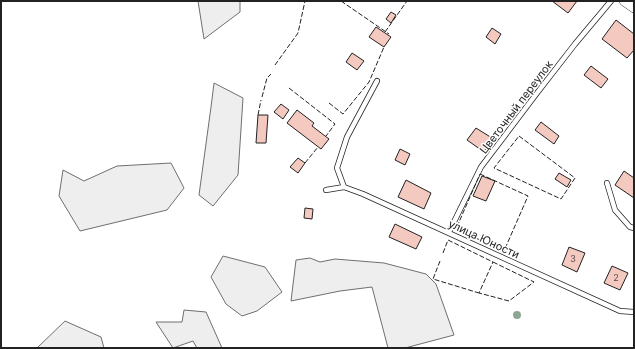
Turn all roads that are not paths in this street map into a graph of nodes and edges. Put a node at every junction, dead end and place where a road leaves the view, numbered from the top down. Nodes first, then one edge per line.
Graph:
1 (611, 1) edge
2 (624, 1) edge
3 (634, 8) edge
4 (376, 81) dead end
5 (607, 183) dead end
6 (344, 187) junction
7 (326, 190) dead end
8 (634, 228) edge
9 (449, 232) junction
10 (634, 312) edge

1 - 9 lane, Цветочный переулок
2 - 3 street
4 - 6 lane
5 - 8 lane
6 - 7 lane, улица Юности
6 - 9 lane, улица Юности
9 - 10 lane, улица Юности

